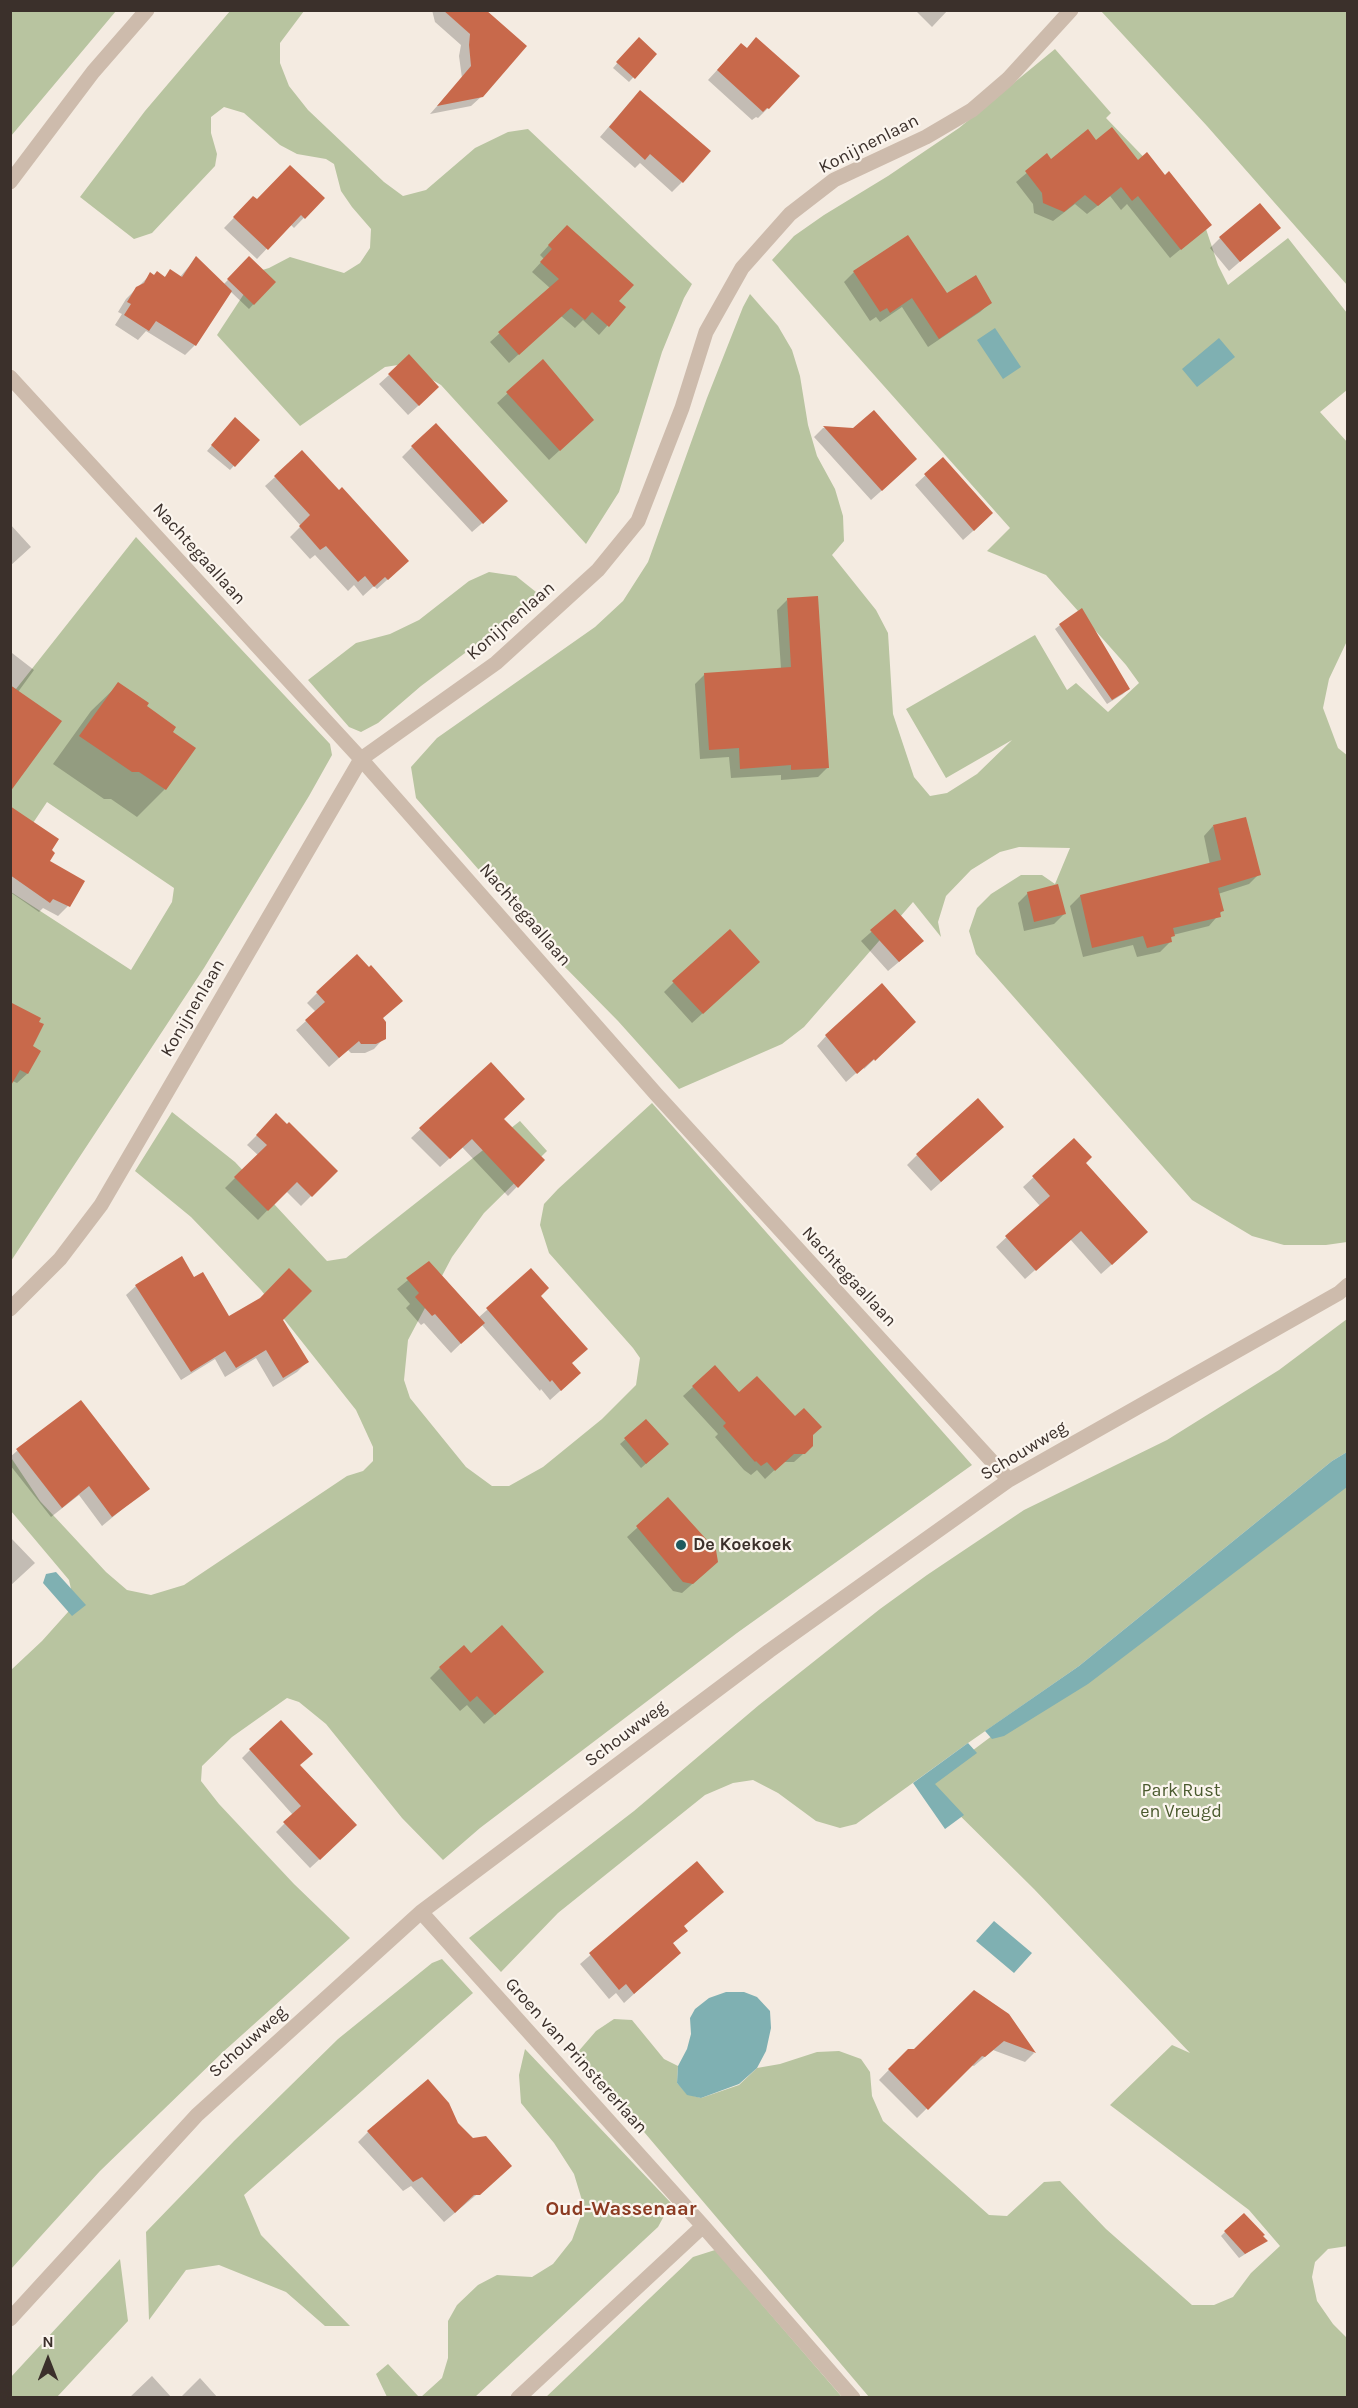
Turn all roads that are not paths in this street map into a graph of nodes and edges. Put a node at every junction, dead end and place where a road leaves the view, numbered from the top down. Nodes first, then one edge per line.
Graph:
1 (147, 10) edge
2 (1071, 10) edge
3 (10, 183) edge
4 (10, 377) edge
5 (361, 759) junction
6 (1347, 1285) edge
7 (10, 1309) edge
8 (1009, 1480) junction
9 (421, 1912) junction
10 (703, 2226) junction
11 (10, 2319) edge
12 (518, 2397) edge
13 (854, 2397) edge

1 - 3 street
2 - 5 street, Konijnenlaan
4 - 5 street, Nachtegaallaan
5 - 7 street, Konijnenlaan
5 - 8 street, Nachtegaallaan
6 - 8 street, Schouwweg
8 - 9 street, Schouwweg
9 - 10 street, Groen van Prinstererlaan
9 - 11 street, Schouwweg
10 - 12 street
10 - 13 street, Groen van Prinstererlaan

